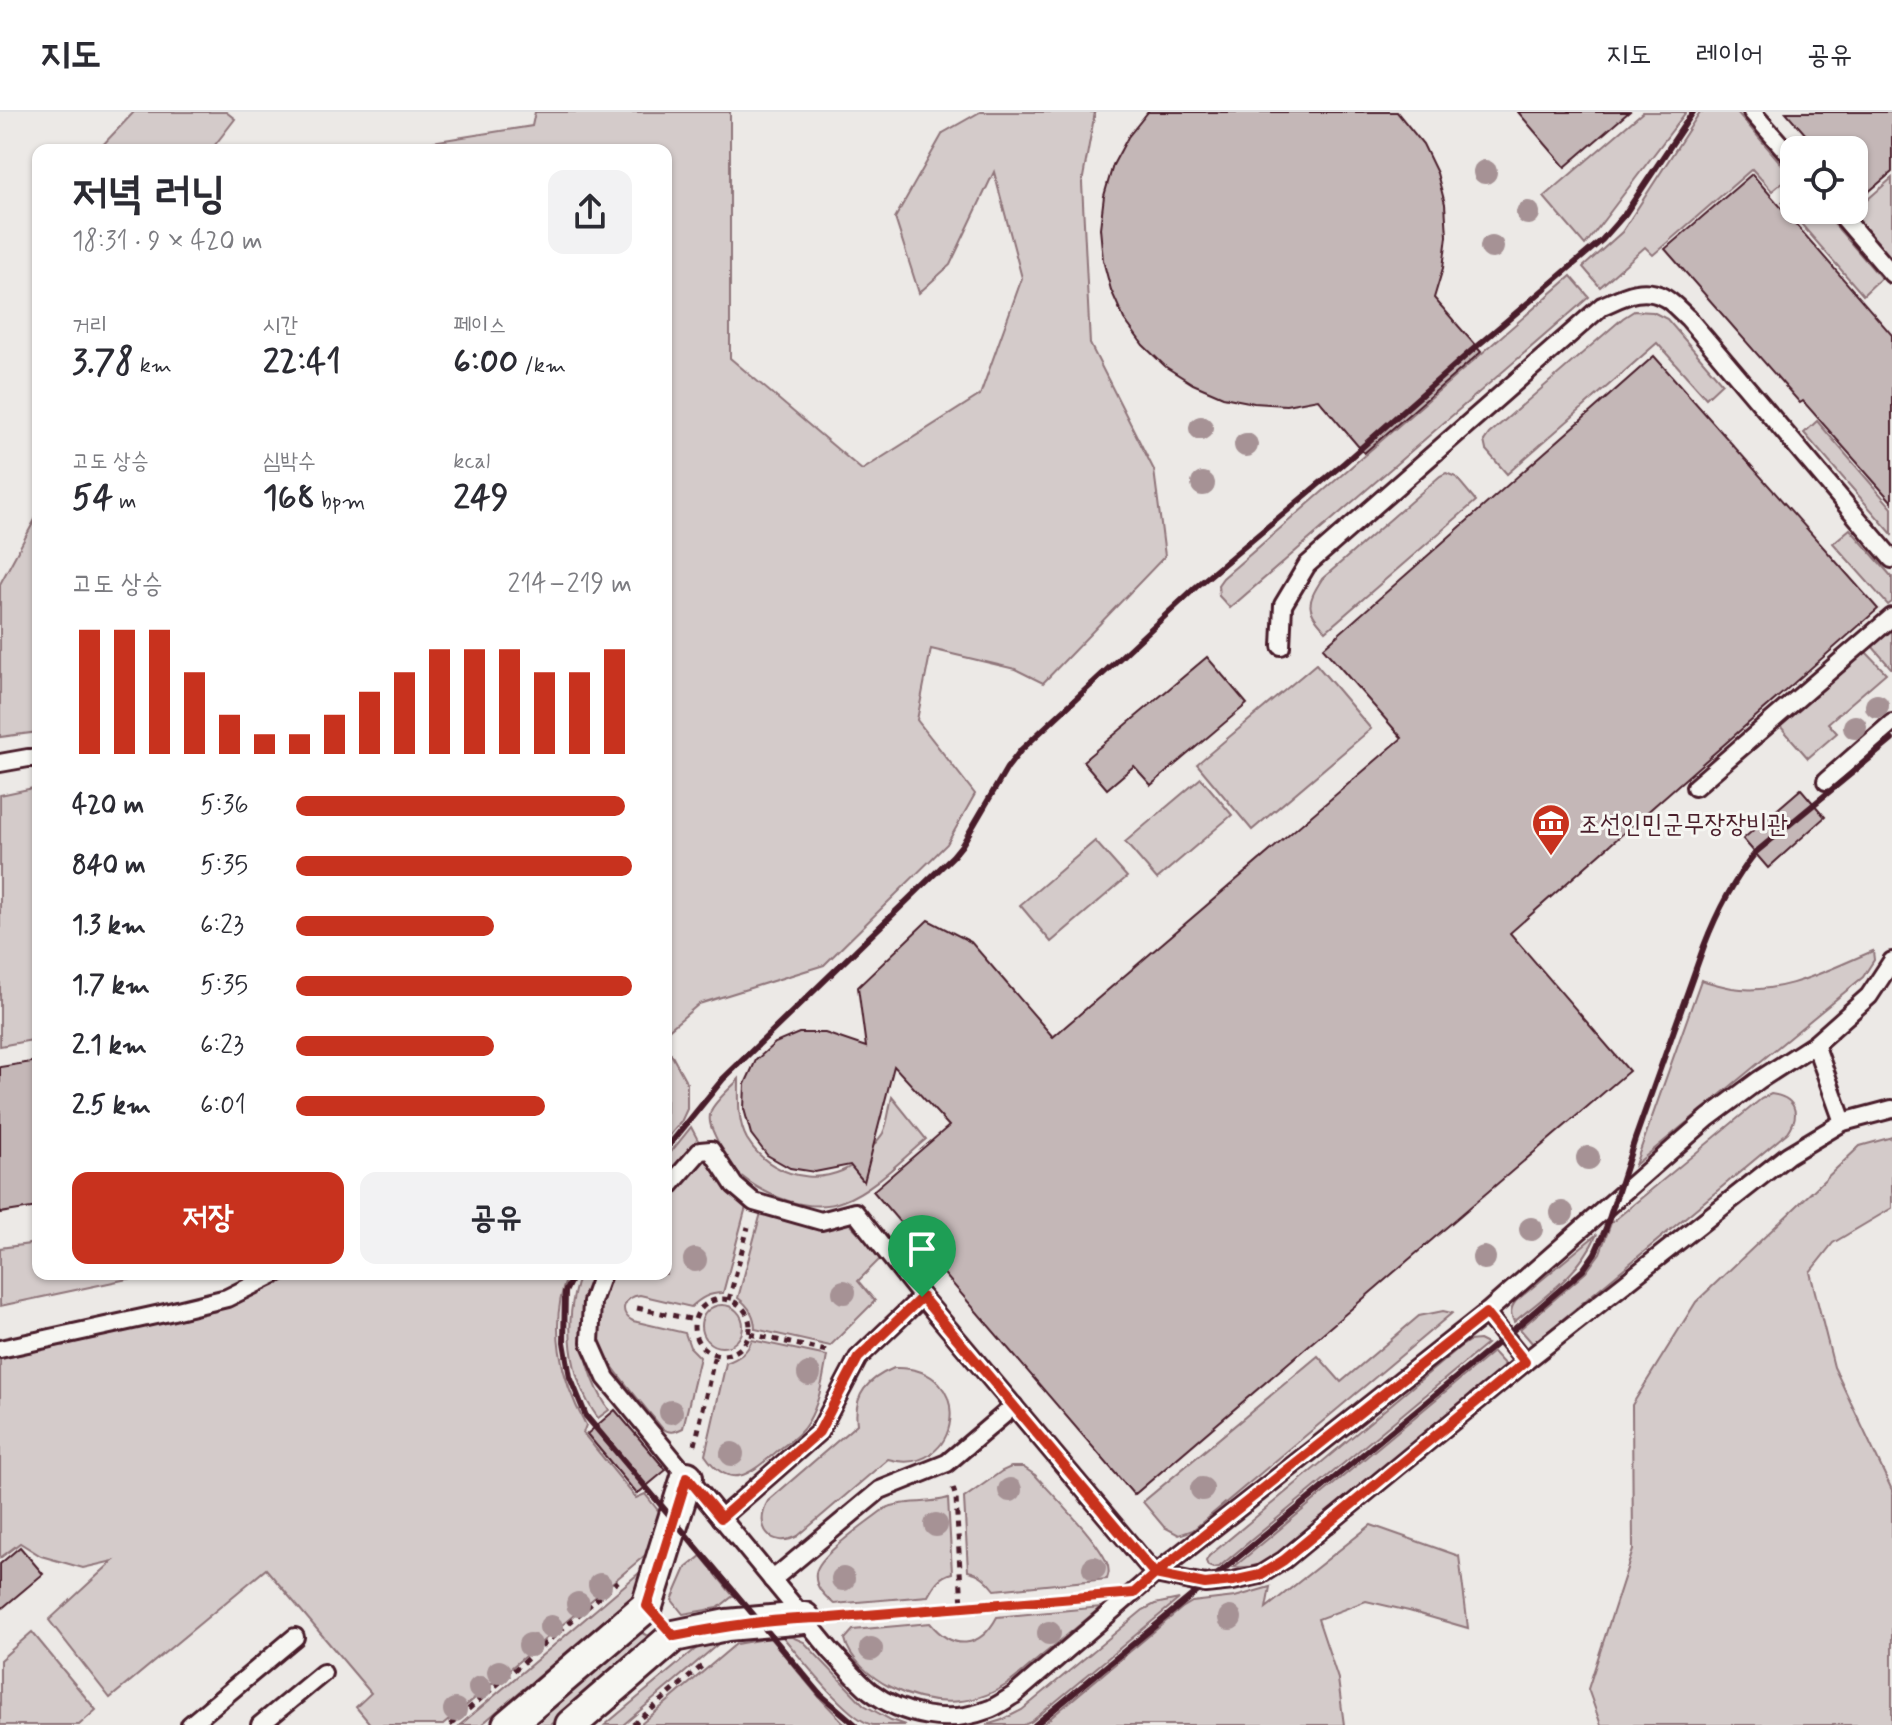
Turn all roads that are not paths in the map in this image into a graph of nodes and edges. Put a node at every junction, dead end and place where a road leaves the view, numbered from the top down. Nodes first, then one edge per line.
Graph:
1 (1752, 112) edge
2 (1780, 144) edge
3 (1849, 224) edge
4 (1892, 274) edge
5 (1892, 559) edge
6 (1892, 617) edge
7 (1281, 646) dead end
8 (1892, 723) edge
9 (32, 758) edge
10 (0, 763) edge
11 (1826, 781) dead end
12 (1695, 787) dead end
13 (1892, 961) edge
14 (1815, 1044) junction
15 (1892, 1109) edge
16 (1843, 1122) junction
17 (672, 1183) edge
18 (263, 1280) edge
19 (600, 1280) edge
20 (922, 1297) junction
21 (1486, 1313) junction
22 (0, 1349) edge
23 (1525, 1362) junction
24 (1014, 1406) junction
25 (687, 1477) junction
26 (721, 1518) junction
27 (1155, 1574) junction
28 (772, 1580) junction
29 (647, 1606) junction
30 (804, 1618) junction
31 (674, 1636) junction
32 (295, 1637) dead end
33 (323, 1673) dead end
34 (190, 1725) edge
35 (260, 1725) edge
36 (508, 1725) edge
37 (571, 1725) edge

1 - 2 lane
3 - 4 lane
5 - 7 lane
6 - 12 lane
8 - 11 lane
9 - 10 lane
13 - 14 lane
14 - 16 lane
14 - 21 lane
15 - 16 lane
16 - 23 lane
17 - 20 lane
18 - 22 lane
19 - 25 lane
20 - 24 lane
20 - 26 lane
21 - 23 lane
21 - 27 lane
23 - 27 lane
24 - 27 lane
24 - 28 lane
25 - 26 lane
25 - 29 street
26 - 28 lane
27 - 30 lane
28 - 30 lane
29 - 31 street
29 - 36 street
30 - 31 street
31 - 37 street
32 - 34 lane
33 - 35 lane

